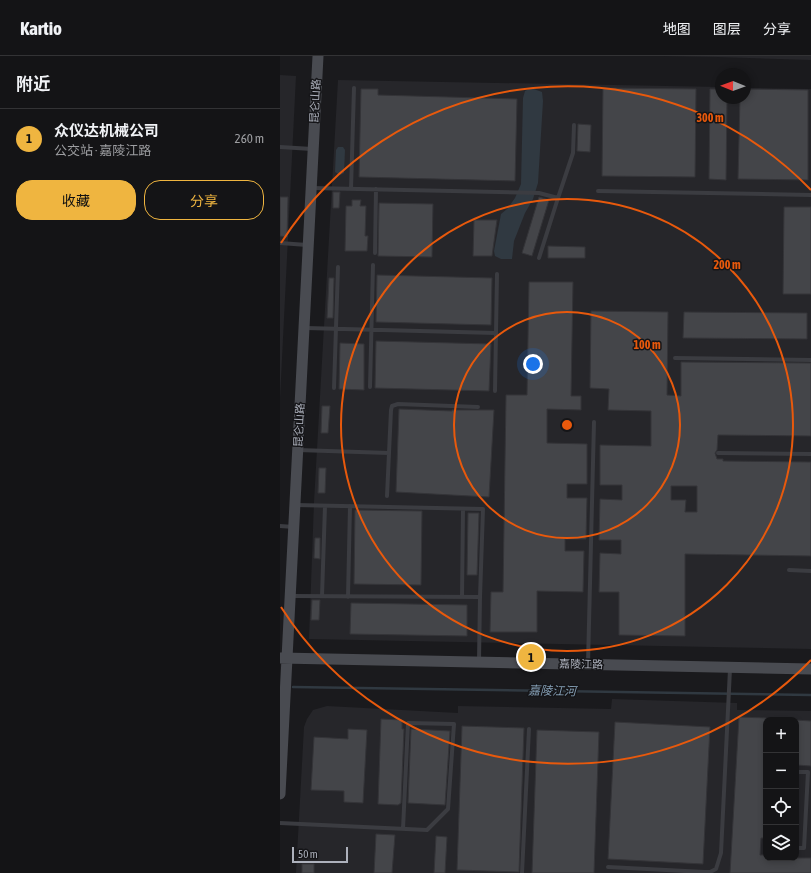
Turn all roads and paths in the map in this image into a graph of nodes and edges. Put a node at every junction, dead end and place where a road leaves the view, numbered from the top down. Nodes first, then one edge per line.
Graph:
1 (318, 56) edge
2 (354, 88) dead end
3 (574, 125) dead end
4 (280, 147) edge
5 (313, 149) junction
6 (311, 188) junction
7 (351, 189) junction
8 (376, 189) junction
9 (598, 191) dead end
10 (811, 195) edge
11 (558, 198) junction
12 (280, 243) edge
13 (308, 245) junction
14 (375, 254) dead end
15 (539, 258) dead end
16 (373, 265) dead end
17 (338, 267) dead end
18 (496, 274) dead end
19 (304, 328) junction
20 (335, 329) junction
21 (372, 330) junction
22 (496, 333) junction
23 (675, 358) dead end
24 (811, 360) edge
25 (370, 387) dead end
26 (334, 388) dead end
27 (495, 391) dead end
28 (478, 406) dead end
29 (594, 422) dead end
30 (297, 450) junction
31 (389, 453) junction
32 (718, 453) dead end
33 (811, 454) edge
34 (387, 496) dead end
35 (295, 505) junction
36 (325, 506) junction
37 (350, 506) junction
38 (463, 509) junction
39 (280, 526) edge
40 (294, 527) junction
41 (789, 570) dead end
42 (811, 571) edge
43 (290, 596) junction
44 (322, 596) junction
45 (348, 597) junction
46 (462, 598) junction
47 (480, 598) junction
48 (284, 658) edge
49 (479, 662) junction
50 (588, 664) junction
51 (730, 667) junction
52 (811, 669) edge
53 (529, 729) dead end
54 (799, 772) edge
55 (280, 786) edge
56 (280, 794) edge
57 (809, 810) edge
58 (280, 824) edge
59 (403, 829) junction
60 (799, 848) edge
61 (608, 867) dead end
62 (522, 873) edge

1 - 5 street, 昆仑山路
2 - 7 lane
3 - 11 lane
4 - 5 lane
5 - 6 street, 昆仑山路
6 - 7 lane
6 - 13 street, 昆仑山路
7 - 8 lane
8 - 11 lane
8 - 14 lane
9 - 10 lane
11 - 15 lane
12 - 13 lane
13 - 19 street, 昆仑山路
16 - 21 lane
17 - 20 lane
18 - 22 lane
19 - 20 lane
19 - 30 street, 昆仑山路
20 - 21 lane
20 - 26 lane
21 - 22 lane
21 - 25 lane
22 - 27 lane
23 - 24 lane
28 - 31 lane
29 - 50 lane
30 - 31 lane
30 - 35 street, 昆仑山路
31 - 34 lane
32 - 33 lane
35 - 36 lane
35 - 40 street, 昆仑山路
36 - 37 lane
36 - 44 lane
37 - 38 lane
37 - 45 lane
38 - 46 lane
38 - 47 lane
39 - 40 lane
40 - 43 street, 昆仑山路
41 - 42 lane
43 - 44 lane
43 - 48 street, 昆仑山路
44 - 45 lane
45 - 46 lane
46 - 47 lane
47 - 49 lane
48 - 49 street, 嘉陵江路
48 - 55 street, 昆仑山路
49 - 50 street, 嘉陵江路
50 - 51 street, 嘉陵江路
51 - 52 street, 嘉陵江路
51 - 61 lane
53 - 62 lane
54 - 57 lane
55 - 56 street, 昆仑山路
57 - 60 lane
58 - 59 lane
59 - 59 lane

